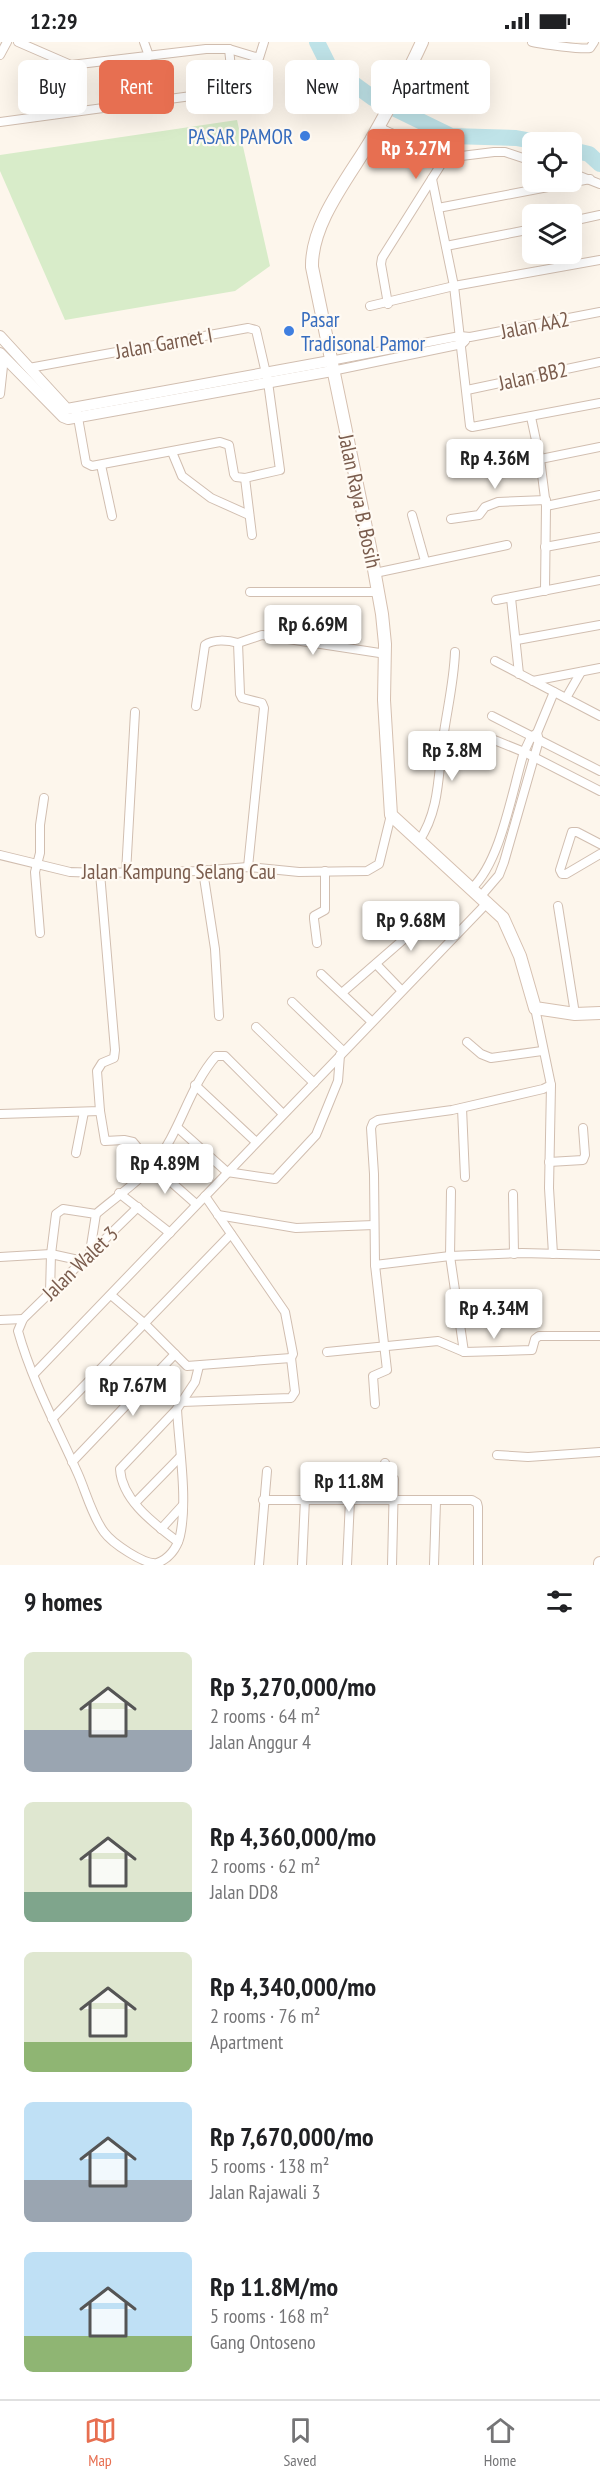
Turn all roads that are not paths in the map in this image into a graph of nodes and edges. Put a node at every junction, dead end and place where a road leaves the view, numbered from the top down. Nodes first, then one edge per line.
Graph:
1 (7, 42) edge
2 (18, 42) edge
3 (144, 42) edge
4 (175, 42) edge
5 (264, 42) edge
6 (422, 42) edge
7 (532, 42) edge
8 (594, 42) edge
9 (229, 50) junction
10 (176, 53) junction
11 (0, 55) edge
12 (148, 56) junction
13 (87, 110) edge
14 (54, 114) edge
15 (0, 122) edge
16 (378, 127) junction
17 (445, 158) junction
18 (522, 159) edge
19 (582, 176) edge
20 (432, 179) junction
21 (590, 179) junction
22 (600, 184) edge
23 (438, 208) junction
24 (600, 215) edge
25 (582, 218) edge
26 (522, 231) edge
27 (446, 246) junction
28 (600, 260) edge
29 (454, 286) junction
30 (388, 304) junction
31 (370, 306) dead end
32 (600, 312) edge
33 (0, 336) edge
34 (461, 340) junction
35 (2, 355) edge
36 (600, 362) edge
37 (331, 366) junction
38 (29, 368) junction
39 (267, 377) junction
40 (467, 390) junction
41 (0, 393) edge
42 (600, 403) edge
43 (77, 413) junction
44 (531, 417) junction
45 (600, 447) edge
46 (172, 452) junction
47 (540, 459) junction
48 (101, 465) junction
49 (491, 469) dead end
50 (245, 478) junction
51 (600, 495) edge
52 (546, 503) junction
53 (249, 515) junction
54 (412, 515) dead end
55 (112, 516) dead end
56 (451, 519) dead end
57 (252, 535) dead end
58 (600, 537) edge
59 (507, 545) dead end
60 (545, 547) junction
61 (425, 561) junction
62 (375, 573) junction
63 (600, 580) edge
64 (545, 591) junction
65 (250, 592) dead end
66 (378, 592) junction
67 (511, 598) junction
68 (496, 600) dead end
69 (600, 625) edge
70 (517, 640) junction
71 (238, 643) junction
72 (455, 652) dead end
73 (386, 654) junction
74 (495, 661) dead end
75 (600, 668) edge
76 (581, 672) junction
77 (519, 674) junction
78 (532, 681) junction
79 (554, 692) junction
80 (566, 698) junction
81 (196, 706) dead end
82 (135, 712) dead end
83 (492, 716) dead end
84 (600, 716) edge
85 (488, 737) dead end
86 (536, 737) junction
87 (528, 754) junction
88 (600, 771) edge
89 (600, 791) edge
90 (44, 798) dead end
91 (392, 814) junction
92 (420, 841) junction
93 (600, 844) edge
94 (600, 854) edge
95 (0, 855) edge
96 (36, 865) junction
97 (248, 867) junction
98 (203, 871) junction
99 (326, 871) junction
100 (100, 873) junction
101 (126, 873) junction
102 (480, 895) junction
103 (558, 906) dead end
104 (427, 919) dead end
105 (40, 933) dead end
106 (317, 943) dead end
107 (376, 964) junction
108 (321, 974) dead end
109 (401, 990) junction
110 (343, 992) junction
111 (292, 1002) dead end
112 (535, 1008) junction
113 (599, 1013) edge
114 (575, 1014) junction
115 (219, 1016) dead end
116 (371, 1020) junction
117 (256, 1027) dead end
118 (467, 1042) dead end
119 (542, 1051) junction
120 (342, 1053) junction
121 (314, 1083) junction
122 (195, 1085) junction
123 (550, 1085) junction
124 (462, 1108) junction
125 (100, 1111) junction
126 (84, 1112) junction
127 (0, 1114) edge
128 (283, 1114) junction
129 (178, 1128) junction
130 (583, 1128) dead end
131 (255, 1141) junction
132 (76, 1153) dead end
133 (549, 1162) junction
134 (153, 1166) junction
135 (227, 1172) junction
136 (465, 1177) dead end
137 (451, 1191) dead end
138 (119, 1193) junction
139 (513, 1194) dead end
140 (205, 1196) junction
141 (196, 1204) junction
142 (138, 1207) junction
143 (96, 1214) junction
144 (218, 1215) junction
145 (374, 1225) junction
146 (170, 1233) junction
147 (231, 1234) junction
148 (51, 1254) junction
149 (514, 1254) junction
150 (553, 1254) junction
151 (600, 1255) edge
152 (450, 1256) junction
153 (0, 1257) edge
154 (86, 1257) junction
155 (375, 1265) junction
156 (50, 1293) junction
157 (111, 1295) junction
158 (23, 1319) junction
159 (0, 1320) edge
160 (145, 1324) junction
161 (600, 1336) edge
162 (384, 1347) junction
163 (327, 1352) dead end
164 (464, 1352) junction
165 (175, 1354) junction
166 (291, 1358) junction
167 (199, 1366) junction
168 (34, 1374) junction
169 (375, 1404) dead end
170 (180, 1406) junction
171 (52, 1419) junction
172 (600, 1452) edge
173 (497, 1455) dead end
174 (180, 1457) junction
175 (72, 1462) junction
176 (385, 1463) dead end
177 (267, 1471) dead end
178 (305, 1499) junction
179 (263, 1500) junction
180 (350, 1500) junction
181 (392, 1501) junction
182 (436, 1501) junction
183 (135, 1503) junction
184 (182, 1505) junction
185 (161, 1529) junction
186 (178, 1542) junction
187 (259, 1565) edge
188 (302, 1565) edge
189 (347, 1565) edge
190 (392, 1565) edge
191 (434, 1565) edge
192 (478, 1565) edge

1 - 11 street
2 - 12 street
3 - 12 street
4 - 10 street
5 - 9 street
6 - 16 main road, Jalan Raya B. Bosih
7 - 8 street
9 - 10 street
9 - 13 street
10 - 12 street
14 - 15 street
16 - 17 street
16 - 37 main road, Jalan Raya B. Bosih
17 - 18 street
17 - 20 street
19 - 21 street
20 - 23 street
20 - 30 street
21 - 22 street
21 - 23 street
23 - 27 street
24 - 25 street
26 - 27 street
27 - 29 street
28 - 29 street
29 - 30 street
29 - 34 street
30 - 31 street
32 - 34 street, Jalan AA2
33 - 38 street
34 - 37 street, Jalan AA2
34 - 40 street
35 - 41 street
35 - 43 street
36 - 40 street, Jalan BB2
37 - 39 street
37 - 62 main road, Jalan Raya B. Bosih
38 - 39 street, Jalan Garnet I
38 - 43 street
39 - 43 street
39 - 50 street, Jalan Garnet I
40 - 44 street
42 - 44 street
43 - 48 street
44 - 47 street
45 - 47 street
46 - 48 street
46 - 50 street
46 - 53 street
47 - 49 street
47 - 52 street
48 - 55 street
50 - 53 street
51 - 52 street
52 - 56 street
52 - 60 street
53 - 57 street
54 - 61 street
58 - 60 street
59 - 61 street
60 - 64 street
61 - 62 street
62 - 66 main road, Jalan Raya B. Bosih
63 - 64 street
64 - 67 street
65 - 66 street
66 - 73 main road, Jalan Raya B. Bosih
67 - 68 street
67 - 70 street
69 - 70 street
70 - 77 street
71 - 73 street
71 - 81 street
71 - 97 street
72 - 92 street
73 - 91 main road, Jalan Raya B. Bosih
74 - 77 street
75 - 76 street
76 - 78 street
76 - 80 street
77 - 78 street
78 - 79 street
79 - 80 street
79 - 86 street
80 - 84 street
82 - 101 street
83 - 86 street
85 - 87 street
86 - 87 street
86 - 88 street
87 - 89 street
87 - 102 street
90 - 96 street
91 - 92 main road
91 - 99 street, Jalan Kampung Selang Cau
92 - 102 main road
93 - 94 street
95 - 96 street, Jalan Kampung Selang Cau
96 - 100 street, Jalan Kampung Selang Cau
96 - 105 street
97 - 98 street, Jalan Kampung Selang Cau
97 - 99 street, Jalan Kampung Selang Cau
98 - 101 street, Jalan Kampung Selang Cau
98 - 115 street
99 - 106 street
100 - 101 street, Jalan Kampung Selang Cau
100 - 125 street
102 - 109 street
102 - 112 main road
103 - 114 street
104 - 107 street
107 - 109 street
107 - 110 street
108 - 110 street
109 - 116 street
110 - 116 street
111 - 120 street
112 - 114 main road
112 - 119 street
113 - 114 main road
116 - 120 street
117 - 121 street
118 - 119 street
119 - 123 street
120 - 121 street
120 - 135 street
121 - 128 street
122 - 128 street
122 - 129 street
122 - 131 street
123 - 124 street
123 - 133 street
124 - 136 street
124 - 145 street
125 - 126 street
125 - 134 street
126 - 127 street
126 - 132 street
128 - 131 street
129 - 134 street
129 - 135 street
130 - 133 street
131 - 135 street
133 - 150 street
134 - 138 street
134 - 141 street
135 - 140 street
137 - 152 street
138 - 142 street
138 - 143 street
139 - 149 street
140 - 141 street
140 - 144 street
141 - 146 street
142 - 146 street
142 - 154 street, Jalan Walet 3
143 - 148 street
143 - 154 street
144 - 145 street
144 - 147 street
145 - 155 street
146 - 157 street
147 - 160 street
147 - 166 street
148 - 153 street
148 - 154 street
148 - 156 street
149 - 150 street
149 - 152 street
150 - 151 street
152 - 155 street
152 - 164 street
154 - 156 street, Jalan Walet 3
155 - 162 street
156 - 158 street, Jalan Walet 3
157 - 160 street
157 - 168 street
158 - 159 street
158 - 168 street
160 - 165 street
160 - 171 street
161 - 164 street
162 - 163 street
162 - 164 street
162 - 169 street
165 - 167 street
165 - 175 street
166 - 167 street
166 - 170 street
167 - 170 street
168 - 171 street
170 - 174 street
170 - 183 street
171 - 175 street
172 - 173 street
174 - 183 street
174 - 184 street
175 - 186 street
176 - 181 street
177 - 179 street
178 - 179 street
178 - 180 street
178 - 188 street
179 - 187 street
180 - 181 street
180 - 189 street
181 - 182 street
181 - 190 street
182 - 191 street
182 - 192 street
183 - 185 street
184 - 185 street
184 - 186 street
185 - 186 street

